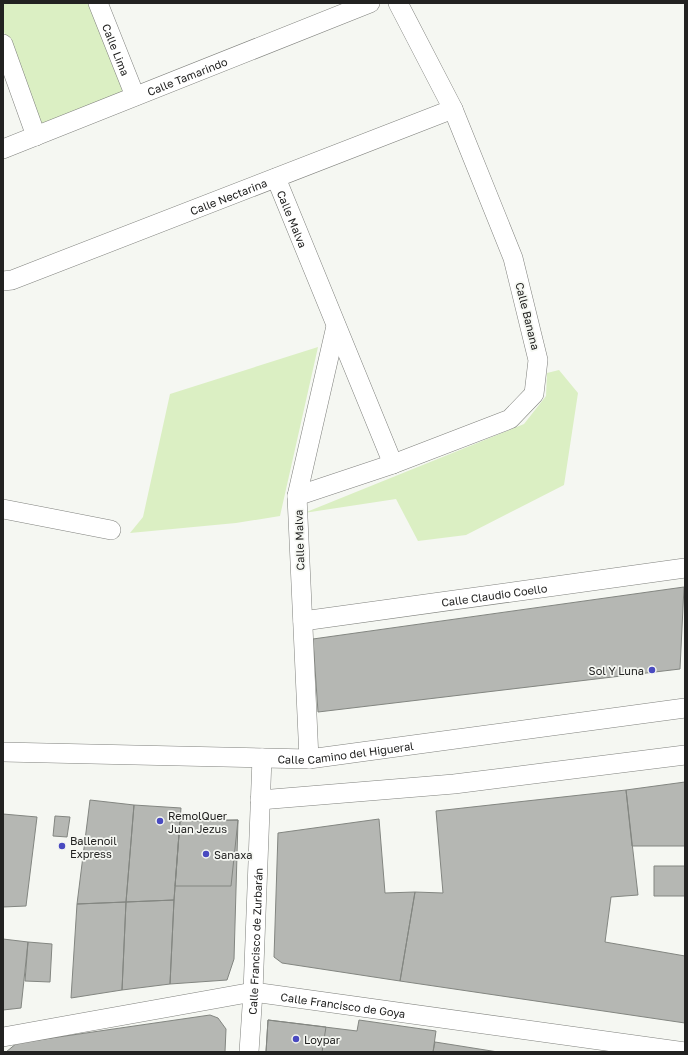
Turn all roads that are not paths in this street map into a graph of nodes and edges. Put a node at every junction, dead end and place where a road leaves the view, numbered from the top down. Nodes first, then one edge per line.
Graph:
1 (98, 3) edge
2 (370, 3) edge
3 (398, 3) edge
4 (3, 44) edge
5 (135, 96) junction
6 (453, 109) junction
7 (36, 136) junction
8 (3, 149) edge
9 (276, 178) junction
10 (3, 281) edge
11 (336, 326) junction
12 (393, 464) junction
13 (297, 496) junction
14 (3, 509) edge
15 (111, 530) dead end
16 (685, 568) edge
17 (302, 621) junction
18 (685, 708) edge
19 (3, 752) edge
20 (685, 755) edge
21 (262, 758) junction
22 (309, 759) junction
23 (260, 800) junction
24 (252, 992) junction
25 (3, 1037) edge
26 (249, 1052) edge
27 (685, 1052) edge

1 - 5 street, Calle Lima
2 - 5 street, Calle Tamarindo
3 - 6 street, Calle Banana
4 - 7 street
5 - 7 street, Calle Tamarindo
6 - 9 street, Calle Nectarina
6 - 12 street, Calle Banana
7 - 8 street, Calle Tamarindo
9 - 10 street, Calle Nectarina
9 - 11 street, Calle Malva
11 - 12 street, Calle Malva
11 - 13 street, Calle Malva
12 - 13 street, Calle Banana
13 - 17 street, Calle Malva
14 - 15 street
16 - 17 street, Calle Claudio Coello
17 - 22 street, Calle Malva
18 - 22 street, Calle Camino del Higueral
19 - 21 street, Calle Camino del Higueral
20 - 23 street
21 - 22 street, Calle Camino del Higueral
21 - 23 street, Calle Francisco de Zurbarán
23 - 24 street, Calle Francisco de Zurbarán
24 - 25 street, Calle Francisco de Goya
24 - 26 street, Calle Francisco de Zurbarán
24 - 27 street, Calle Francisco de Goya

